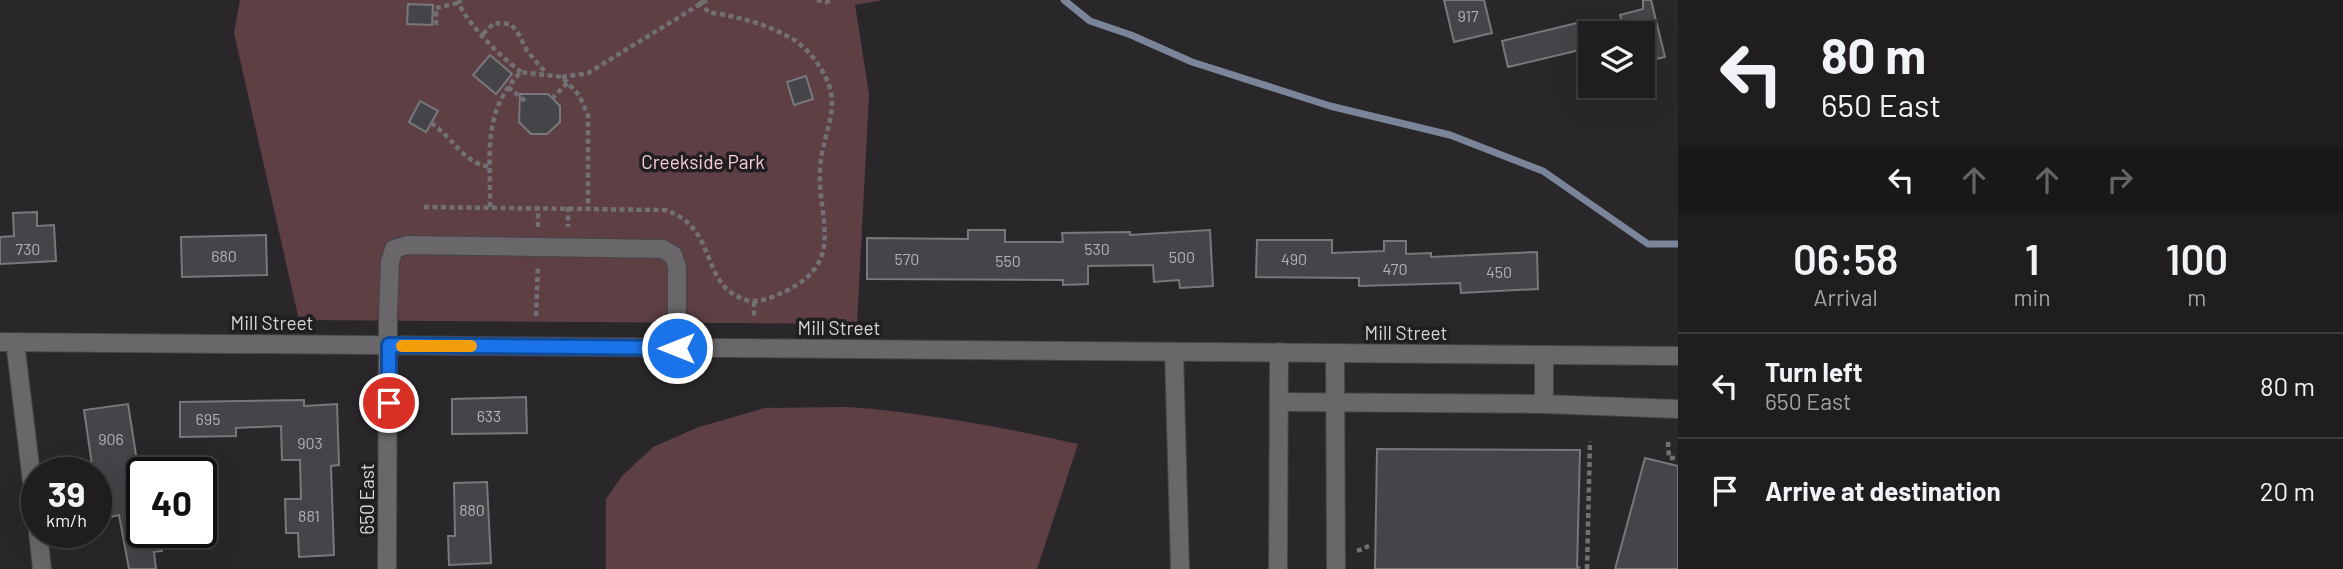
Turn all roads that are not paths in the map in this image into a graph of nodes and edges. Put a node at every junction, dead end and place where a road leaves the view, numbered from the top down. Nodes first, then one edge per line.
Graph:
1 (8, 342) edge
2 (389, 345) junction
3 (677, 348) junction
4 (1174, 352) junction
5 (1279, 352) junction
6 (1335, 353) junction
7 (1544, 355) junction
8 (1678, 356) edge
9 (1279, 402) junction
10 (1334, 402) junction
11 (1544, 404) junction
12 (1678, 409) edge
13 (26, 457) edge
14 (40, 548) edge
15 (42, 569) edge
16 (387, 569) edge
17 (1180, 569) edge
18 (1278, 569) edge
19 (1336, 569) edge

1 - 2 street, Mill Street
1 - 13 street
2 - 3 street, Mill Street
2 - 3 street, 650 East
2 - 16 street, 650 East
3 - 4 street, Mill Street
4 - 5 street, Mill Street
4 - 17 street
5 - 6 street, Mill Street
5 - 9 street
6 - 7 street, Mill Street
6 - 10 street
7 - 8 street, Mill Street
7 - 11 street
9 - 10 street
9 - 18 street
10 - 11 street
10 - 19 street
11 - 12 street
14 - 15 street

